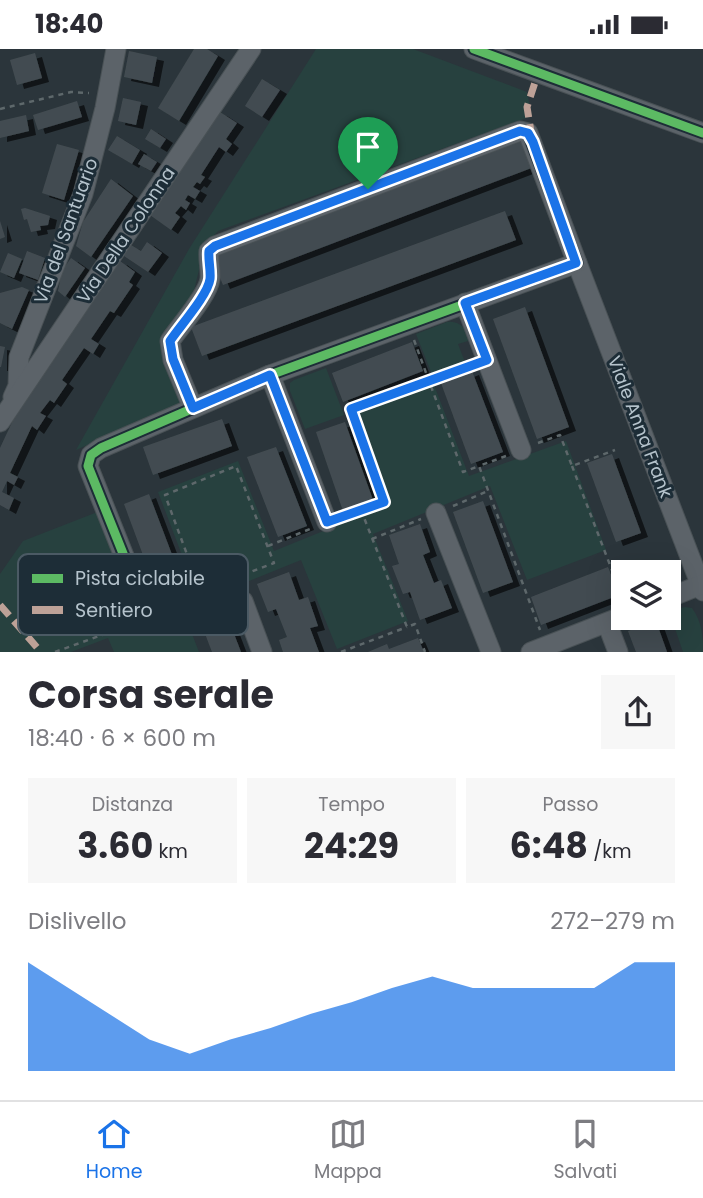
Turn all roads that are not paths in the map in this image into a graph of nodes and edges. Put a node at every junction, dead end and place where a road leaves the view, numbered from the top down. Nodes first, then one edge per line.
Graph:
1 (116, 49) edge
2 (251, 49) edge
3 (474, 49) edge
4 (510, 55) edge
5 (703, 132) edge
6 (576, 263) junction
7 (465, 303) junction
8 (270, 375) junction
9 (193, 408) junction
10 (4, 416) edge
11 (521, 450) road end
12 (436, 513) dead end
13 (327, 522) road end
14 (123, 554) edge
15 (696, 554) edge
16 (702, 587) edge
17 (681, 594) edge
18 (248, 618) edge
19 (611, 621) edge
20 (616, 630) edge
21 (538, 649) edge
22 (262, 652) edge
23 (491, 652) edge
24 (618, 652) edge

1 - 10 street, Via del Santuario
2 - 10 street, Via Della Colonna
3 - 4 street
4 - 5 street
6 - 7 street
6 - 9 street, Viale Anna Frank
6 - 15 street, Viale Anna Frank
7 - 8 street
7 - 11 street
8 - 9 street
8 - 13 street
9 - 14 street
12 - 23 street
15 - 16 street, Viale Anna Frank
16 - 17 street
18 - 22 street
19 - 21 street
20 - 24 street

